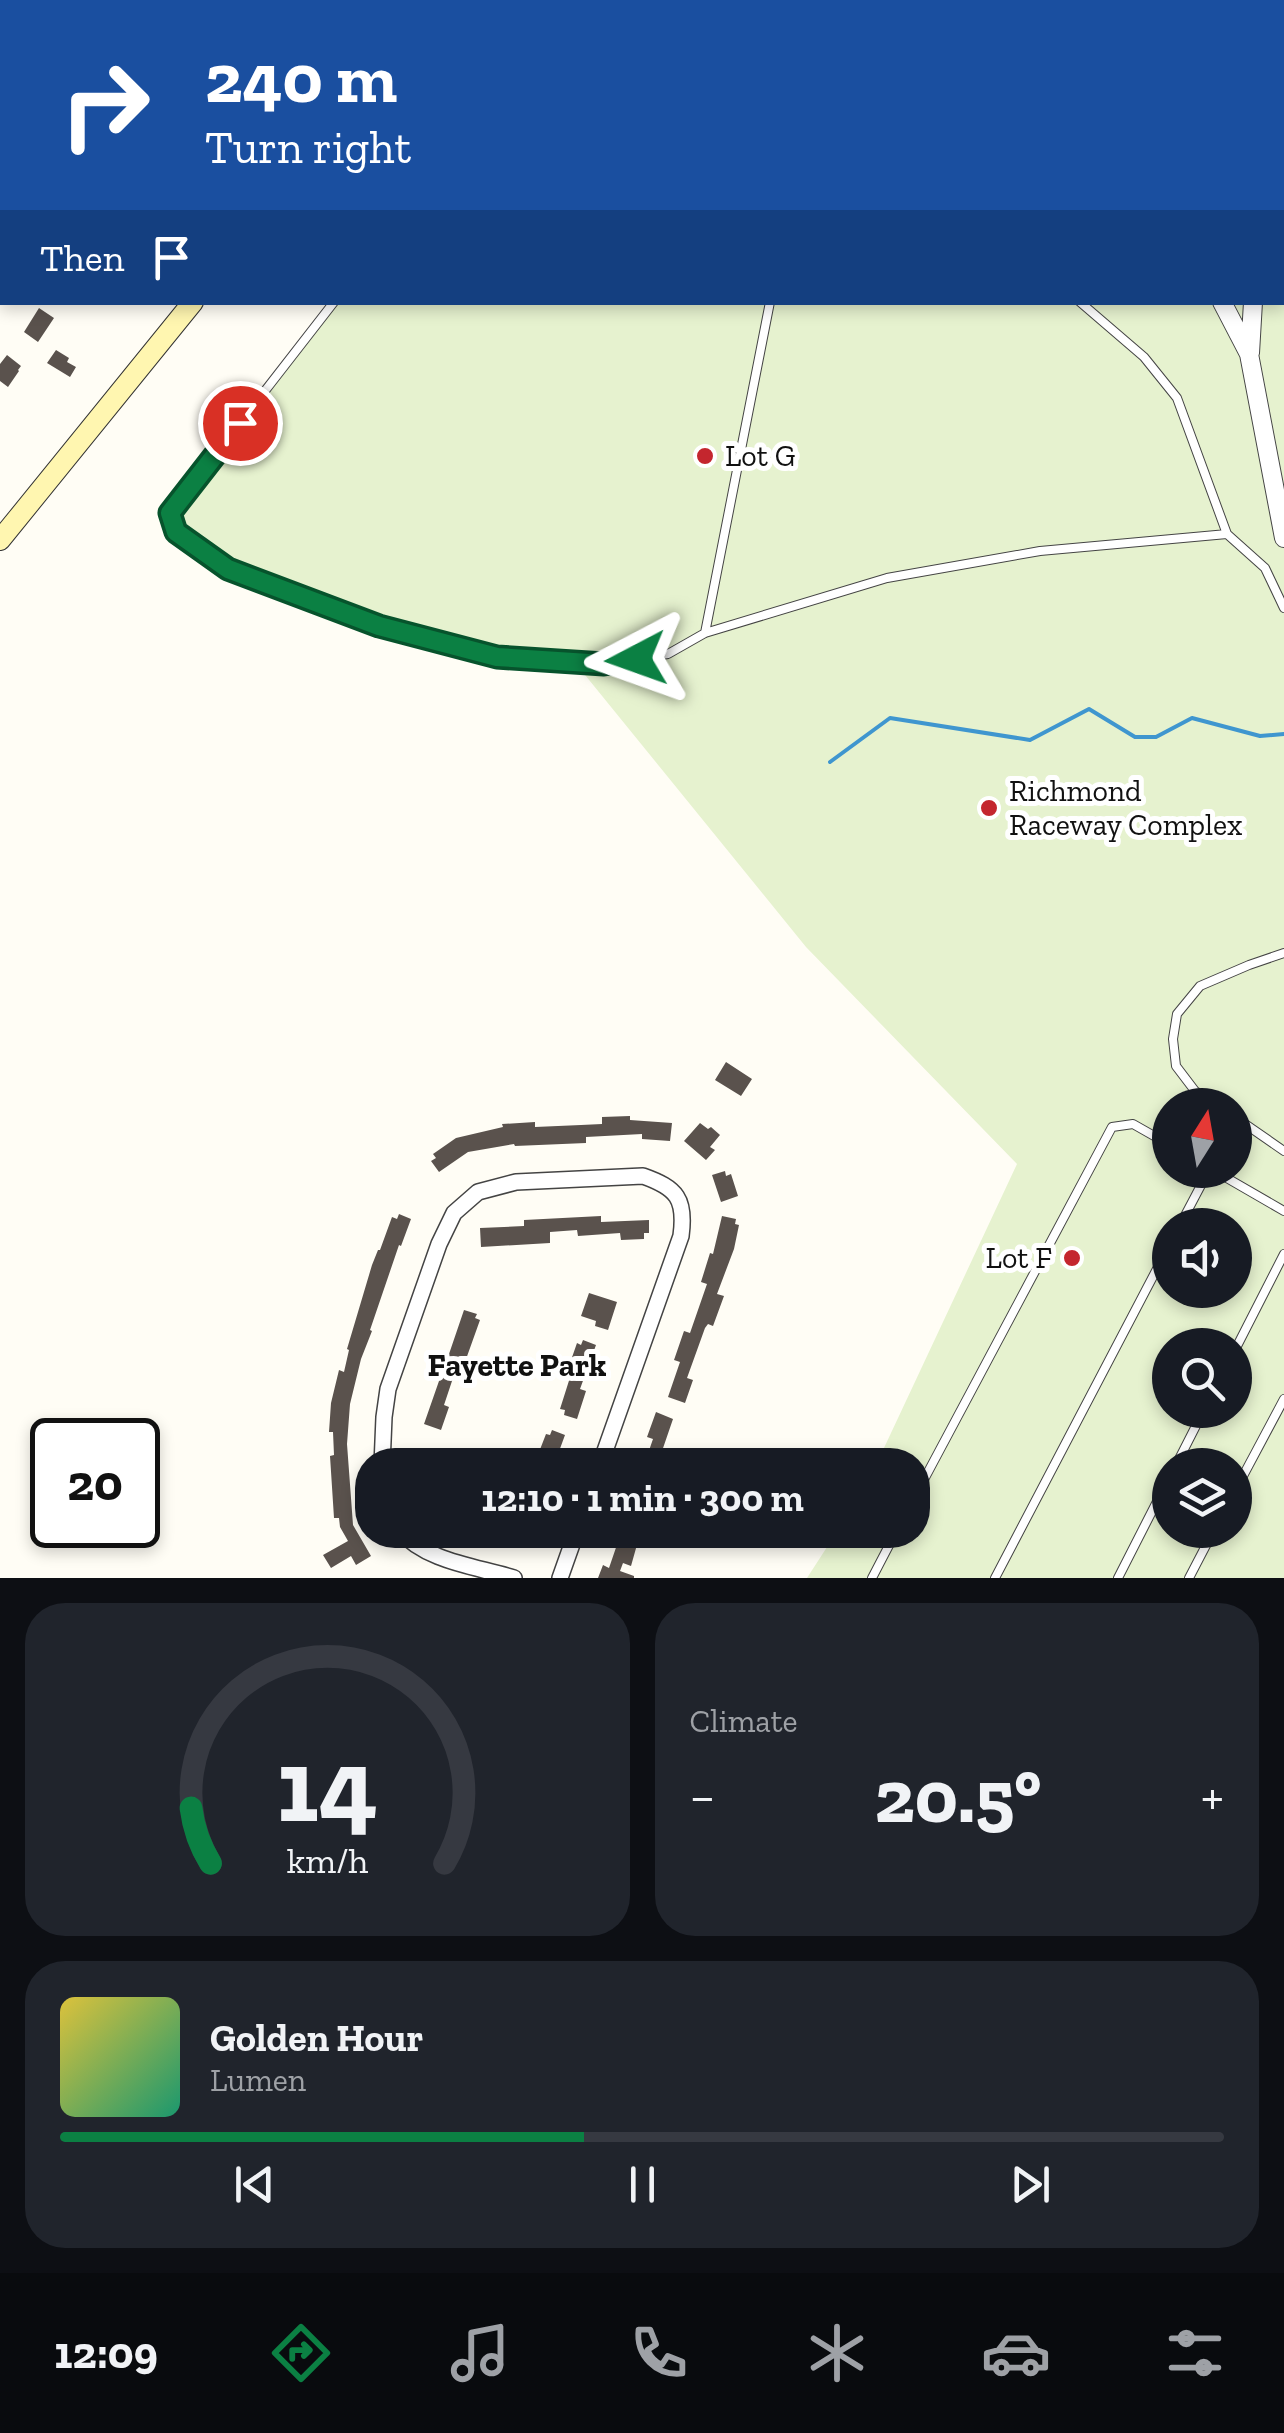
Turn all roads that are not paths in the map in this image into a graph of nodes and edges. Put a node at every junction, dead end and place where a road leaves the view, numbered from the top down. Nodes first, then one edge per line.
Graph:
1 (191, 305) edge
2 (332, 305) edge
3 (769, 305) edge
4 (1083, 305) edge
5 (1224, 305) edge
6 (1253, 305) edge
7 (1250, 354) junction
8 (1227, 534) junction
9 (1284, 538) edge
10 (0, 540) edge
11 (1284, 608) edge
12 (705, 633) junction
13 (1284, 953) edge
14 (1193, 1088) edge
15 (1252, 1129) edge
16 (1152, 1135) edge
17 (1284, 1151) edge
18 (1244, 1188) edge
19 (1284, 1210) edge
20 (1284, 1254) edge
21 (1152, 1279) edge
22 (1246, 1328) edge
23 (1284, 1400) edge
24 (383, 1448) edge
25 (606, 1448) edge
26 (1252, 1460) edge
27 (930, 1468) edge
28 (1152, 1511) edge
29 (421, 1548) edge
30 (571, 1548) edge
31 (888, 1548) edge
32 (1205, 1548) edge
33 (514, 1578) edge
34 (560, 1578) edge
35 (872, 1578) edge
36 (996, 1578) edge
37 (1118, 1578) edge
38 (1189, 1578) edge

1 - 10 main road
2 - 12 lane
3 - 12 lane
4 - 8 lane
5 - 7 street
6 - 7 street
7 - 9 street
8 - 11 lane
8 - 12 lane
13 - 14 lane
15 - 17 lane
16 - 27 lane
18 - 19 lane
20 - 22 lane
21 - 36 lane
23 - 26 lane
24 - 25 street
28 - 37 lane
29 - 33 street
30 - 34 street
31 - 35 lane
32 - 38 lane

